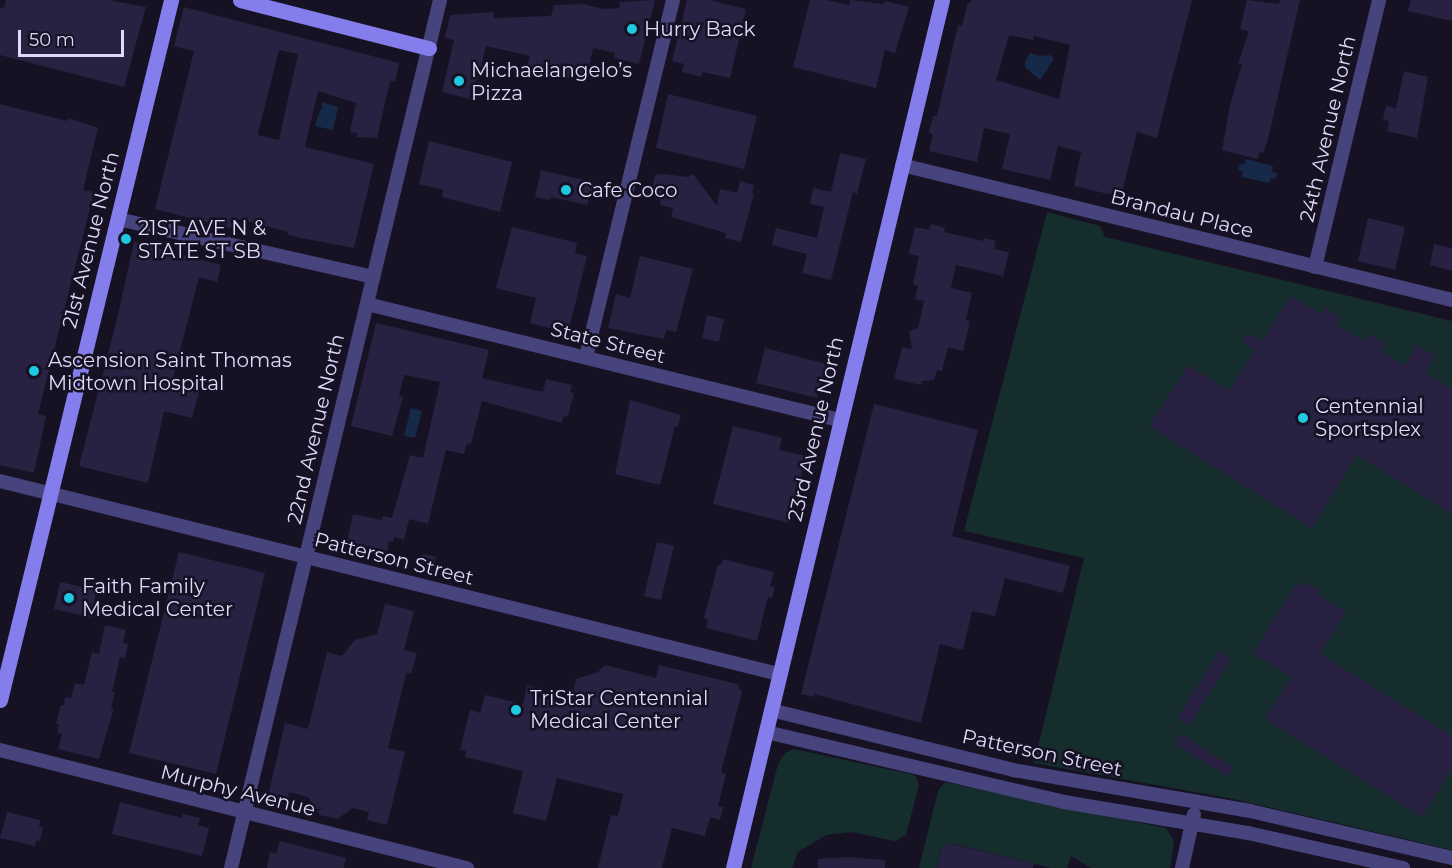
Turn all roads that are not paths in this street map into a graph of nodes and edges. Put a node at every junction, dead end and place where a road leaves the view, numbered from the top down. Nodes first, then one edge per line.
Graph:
1 (171, 0) edge
2 (240, 0) edge
3 (440, 0) edge
4 (673, 0) edge
5 (942, 0) edge
6 (1378, 0) edge
7 (429, 48) junction
8 (902, 165) junction
9 (118, 219) junction
10 (1315, 267) junction
11 (373, 277) junction
12 (1452, 300) edge
13 (367, 304) junction
14 (586, 357) junction
15 (840, 420) junction
16 (0, 481) edge
17 (50, 494) junction
18 (306, 557) junction
19 (779, 674) junction
20 (0, 700) edge
21 (771, 710) junction
22 (766, 732) junction
23 (0, 750) edge
24 (1196, 803) junction
25 (245, 814) junction
26 (1192, 823) junction
27 (1452, 858) edge
28 (231, 868) edge
29 (467, 868) edge
30 (733, 868) edge
31 (1182, 868) edge
32 (1403, 868) edge

1 - 9 main road, 21st Avenue North
2 - 7 main road
3 - 7 street, 22nd Avenue North
4 - 14 street
5 - 8 main road, 23rd Avenue North
6 - 10 street, 24th Avenue North
7 - 11 street, 22nd Avenue North
8 - 10 street, Brandau Place
8 - 15 main road, 23rd Avenue North
9 - 11 street
9 - 17 main road, 21st Avenue North
10 - 12 street, Brandau Place
11 - 13 street, 22nd Avenue North
13 - 14 street, State Street
13 - 18 street, 22nd Avenue North
14 - 15 street, State Street
15 - 19 main road, 23rd Avenue North
16 - 17 street, Patterson Street
17 - 18 street, Patterson Street
17 - 20 main road, 21st Avenue North
18 - 19 street, Patterson Street
18 - 25 street, 22nd Avenue North
19 - 21 main road, 23rd Avenue North
21 - 22 main road, 23rd Avenue North
21 - 24 street, Patterson Street
22 - 26 street
22 - 30 main road, 23rd Avenue North
23 - 25 street, Murphy Avenue
24 - 26 street
24 - 27 street, Patterson Street
25 - 28 street, 22nd Avenue North
25 - 29 street, Murphy Avenue
26 - 31 street
26 - 32 street

